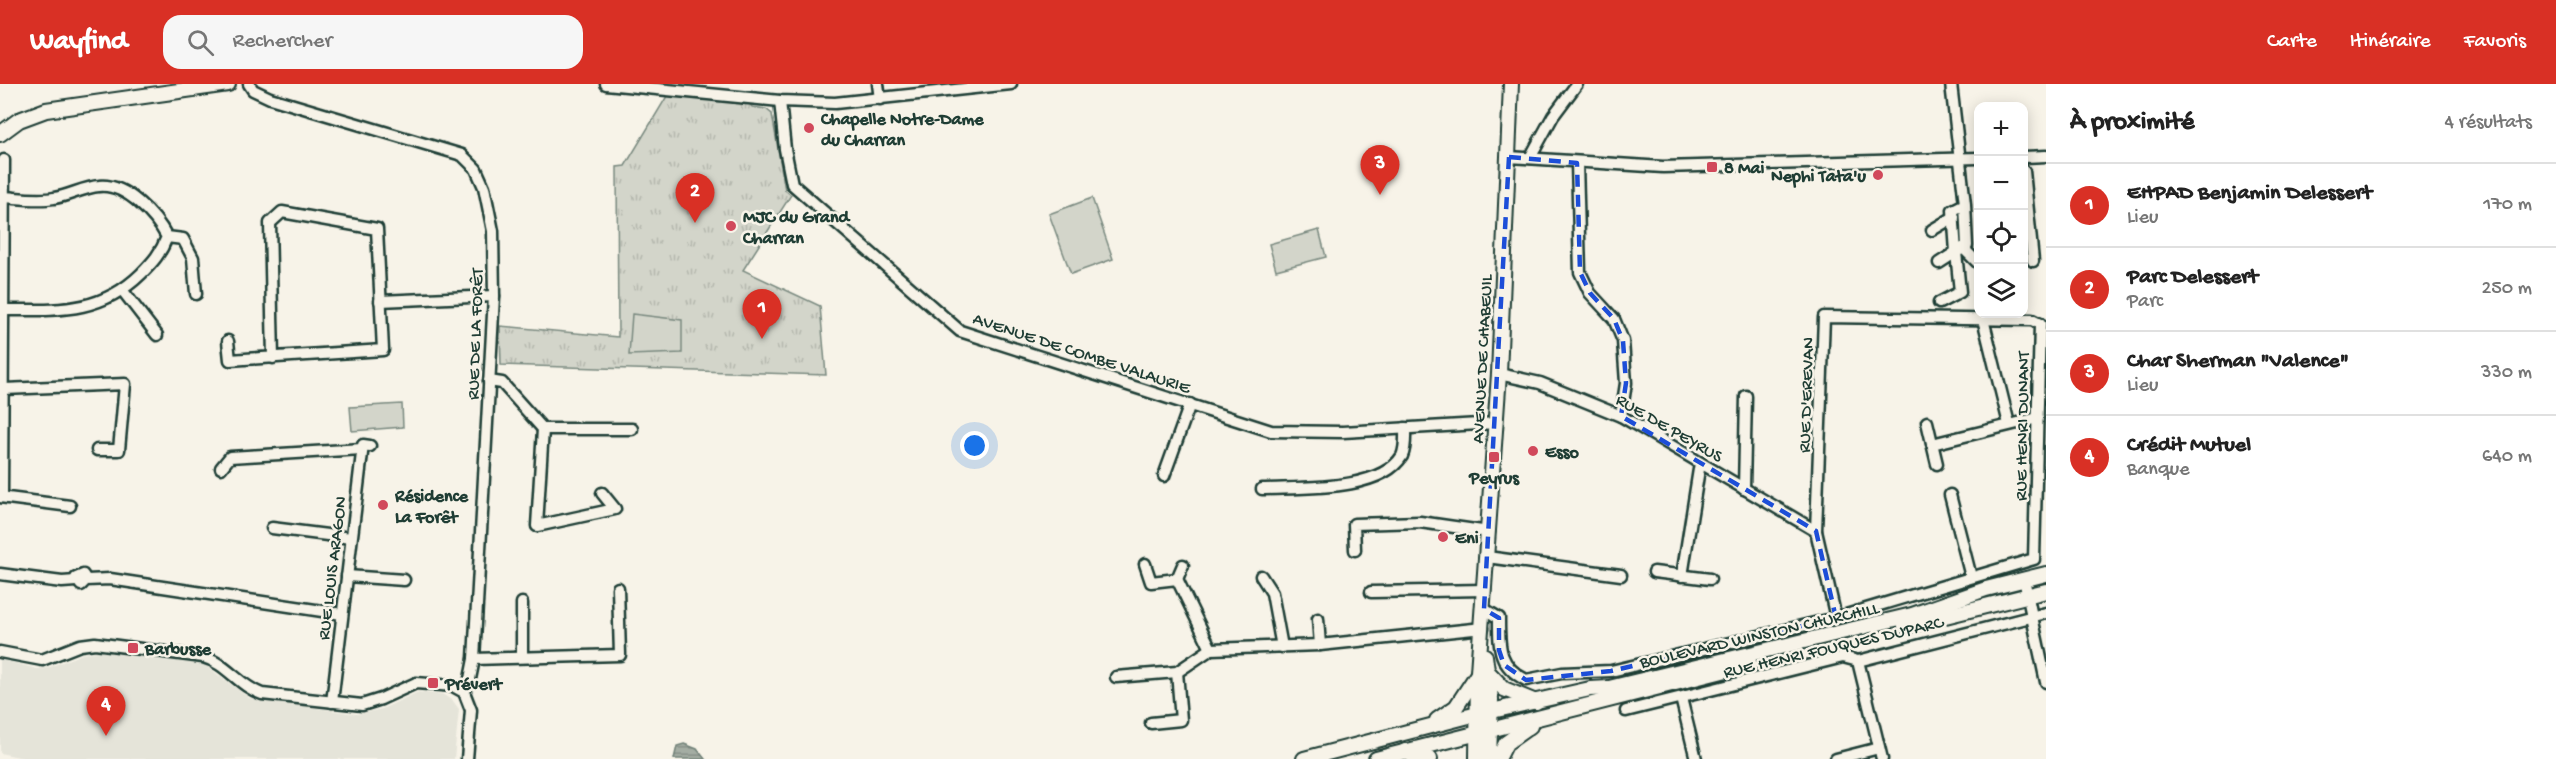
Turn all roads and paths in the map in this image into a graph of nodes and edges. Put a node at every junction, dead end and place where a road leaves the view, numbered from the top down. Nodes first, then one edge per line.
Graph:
1 (228, 84) edge
2 (249, 84) edge
3 (606, 84) edge
4 (878, 84) edge
5 (1011, 84) edge
6 (1511, 84) edge
7 (1577, 84) edge
8 (1950, 84) edge
9 (880, 99) junction
10 (780, 101) junction
11 (3, 129) edge
12 (2046, 156) edge
13 (1509, 157) junction
14 (2028, 157) edge
15 (1530, 158) junction
16 (1974, 158) edge
17 (1960, 159) junction
18 (4, 160) dead end
19 (1577, 163) junction
20 (3, 197) junction
21 (1965, 204) junction
22 (2028, 210) edge
23 (1954, 217) junction
24 (1932, 230) dead end
25 (167, 237) junction
26 (1960, 250) junction
27 (1974, 260) edge
28 (2033, 261) dead end
29 (1939, 263) dead end
30 (123, 291) junction
31 (196, 294) dead end
32 (494, 296) junction
33 (380, 301) junction
34 (1940, 303) dead end
35 (3, 310) junction
36 (1983, 319) junction
37 (2043, 323) edge
38 (157, 335) dead end
39 (228, 340) dead end
40 (273, 358) junction
41 (1499, 374) junction
42 (489, 381) junction
43 (4, 389) junction
44 (1746, 396) dead end
45 (1190, 404) junction
46 (1621, 416) junction
47 (2038, 418) junction
48 (1496, 423) junction
49 (1927, 423) dead end
50 (2009, 424) junction
51 (1405, 428) junction
52 (543, 429) junction
53 (632, 429) dead end
54 (1932, 444) junction
55 (97, 450) dead end
56 (1700, 463) junction
57 (1937, 464) dead end
58 (221, 468) dead end
59 (1164, 476) dead end
60 (1262, 489) dead end
61 (1744, 489) junction
62 (602, 493) dead end
63 (1950, 495) dead end
64 (1, 497) edge
65 (70, 506) dead end
66 (272, 528) dead end
67 (1816, 531) junction
68 (1489, 532) junction
69 (351, 538) junction
70 (1355, 550) dead end
71 (1487, 557) junction
72 (1145, 564) dead end
73 (1183, 565) dead end
74 (1654, 572) dead end
75 (0, 574) edge
76 (2046, 574) edge
77 (1621, 575) dead end
78 (347, 576) junction
79 (1261, 576) dead end
80 (1682, 576) junction
81 (1971, 578) junction
82 (1177, 579) junction
83 (1710, 579) dead end
84 (2024, 579) junction
85 (404, 580) dead end
86 (618, 588) dead end
87 (1485, 590) junction
88 (2046, 591) edge
89 (1371, 592) dead end
90 (2027, 596) junction
91 (522, 603) dead end
92 (1484, 609) junction
93 (2046, 613) edge
94 (342, 614) junction
95 (2031, 616) junction
96 (1836, 618) junction
97 (1318, 619) dead end
98 (1483, 632) junction
99 (1320, 645) junction
100 (1282, 647) junction
101 (1211, 649) junction
102 (0, 652) edge
103 (522, 657) junction
104 (474, 659) junction
105 (1858, 661) junction
106 (1483, 671) junction
107 (1177, 672) junction
108 (1116, 677) dead end
109 (2046, 682) edge
110 (464, 692) junction
111 (1681, 698) junction
112 (332, 702) junction
113 (1536, 702) junction
114 (1484, 707) junction
115 (1626, 711) dead end
116 (1556, 714) junction
117 (1151, 723) dead end
118 (1422, 729) junction
119 (1483, 732) junction
120 (470, 746) junction
121 (1405, 751) junction
122 (1880, 754) edge
123 (467, 759) edge
124 (473, 759) edge
125 (1304, 759) edge
126 (1376, 759) edge
127 (1430, 759) edge
128 (1477, 759) edge
129 (1489, 759) edge
130 (1498, 759) edge
131 (1696, 759) edge
132 (1836, 759) edge

1 - 11 main road
2 - 32 street, RUE DE LA FORÊT
3 - 10 street
4 - 9 street
5 - 9 street
6 - 13 main road, AVENUE DE CHABEUIL
7 - 15 street
8 - 17 street
9 - 10 street
10 - 45 street, AVENUE DE COMBE VALAURIE
12 - 14 street
13 - 15 street
13 - 41 main road, AVENUE DE CHABEUIL
15 - 19 street
16 - 17 street
17 - 19 street
17 - 21 street
18 - 20 street
19 - 46 street
20 - 25 street
20 - 35 street
21 - 23 street
21 - 26 street
22 - 28 street
23 - 24 street
23 - 26 street
25 - 30 street
25 - 31 street
26 - 27 street
26 - 29 street
26 - 34 street
30 - 35 street
30 - 38 street
32 - 33 street
32 - 42 street, RUE DE LA FORÊT
33 - 40 street
33 - 40 street
35 - 43 street
36 - 37 street, RUE D'EREVAN
36 - 50 street
36 - 67 street, RUE D'EREVAN
37 - 47 street, RUE HENRI DUNANT
39 - 40 street
41 - 46 street, RUE DE PEYRUS
41 - 48 main road, AVENUE DE CHABEUIL
42 - 52 street
42 - 104 street, RUE DE LA FORÊT
43 - 55 street
43 - 64 street
44 - 61 street
45 - 51 street, AVENUE DE COMBE VALAURIE
45 - 59 street
46 - 56 street, RUE DE PEYRUS
47 - 50 street
47 - 81 street, RUE HENRI DUNANT
48 - 51 street, AVENUE DE COMBE VALAURIE
48 - 68 main road, AVENUE DE CHABEUIL
49 - 54 street
50 - 54 street
51 - 60 street
52 - 53 street
52 - 62 street
54 - 57 street
56 - 61 street, RUE DE PEYRUS
56 - 80 street
58 - 69 street, RUE LOUIS ARAGON
61 - 67 street, RUE DE PEYRUS
63 - 81 street
64 - 65 street
66 - 69 street
67 - 96 street, RUE D'EREVAN
68 - 70 street
68 - 71 main road, AVENUE DE CHABEUIL
69 - 78 street, RUE LOUIS ARAGON
71 - 77 street
71 - 87 main road, AVENUE DE CHABEUIL
72 - 82 street
73 - 82 street
74 - 80 street
75 - 94 street
76 - 84 main road, BOULEVARD WINSTON CHURCHILL
78 - 85 street
78 - 94 street, RUE LOUIS ARAGON
79 - 100 street
80 - 83 street
81 - 96 street
82 - 101 street
84 - 90 street
84 - 113 main road, BOULEVARD WINSTON CHURCHILL
86 - 103 street
87 - 89 street
87 - 92 main road, AVENUE DE CHABEUIL
88 - 90 main road, BOULEVARD WINSTON CHURCHILL
90 - 95 street
90 - 116 main road, BOULEVARD WINSTON CHURCHILL
91 - 103 street
92 - 96 street
92 - 98 main road, AVENUE DE CHABEUIL
93 - 95 street, RUE HENRI FOUQUES DUPARC
94 - 112 street, RUE LOUIS ARAGON
95 - 105 street, RUE HENRI FOUQUES DUPARC
95 - 109 street
97 - 99 street
98 - 99 street
98 - 106 main road, AVENUE DE CHABEUIL
99 - 100 street
100 - 101 street
101 - 107 street
102 - 112 street
103 - 104 street
104 - 110 street, RUE DE LA FORÊT
105 - 111 street, RUE HENRI FOUQUES DUPARC
105 - 122 street
106 - 113 main road
106 - 114 main road, AVENUE DE CHABEUIL
106 - 118 main road, AVENUE DE CHABEUIL
107 - 108 street
107 - 117 street
110 - 112 street
110 - 120 street
111 - 115 street, RUE HENRI FOUQUES DUPARC
111 - 131 street
113 - 114 main road, BOULEVARD WINSTON CHURCHILL
114 - 118 main road, BOULEVARD WINSTON CHURCHILL
114 - 119 main road, AVENUE DE CHABEUIL
116 - 119 main road, BOULEVARD WINSTON CHURCHILL
116 - 130 main road
118 - 125 main road, BOULEVARD WINSTON CHURCHILL
119 - 121 main road, BOULEVARD WINSTON CHURCHILL
119 - 128 main road, AVENUE DE CHABEUIL
119 - 129 main road, AVENUE DE CHABEUIL
120 - 123 street
120 - 124 street
121 - 126 main road, BOULEVARD WINSTON CHURCHILL
121 - 127 main road
122 - 132 street

